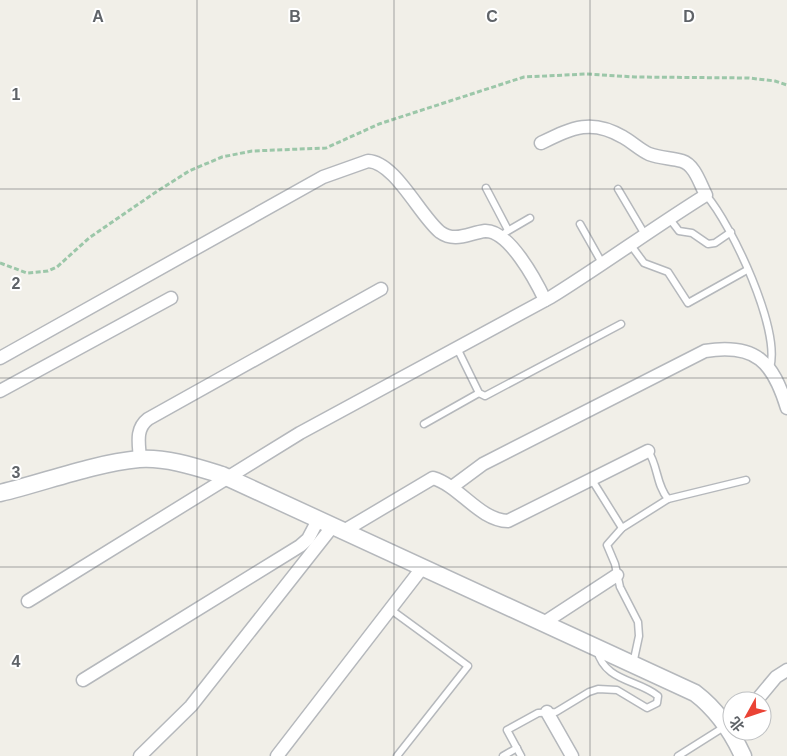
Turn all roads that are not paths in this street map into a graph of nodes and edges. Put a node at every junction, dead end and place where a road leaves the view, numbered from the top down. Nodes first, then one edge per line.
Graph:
1 (541, 143) dead end
2 (486, 188) dead end
3 (618, 189) dead end
4 (706, 195) junction
5 (530, 218) dead end
6 (669, 218) junction
7 (580, 224) dead end
8 (731, 232) junction
9 (644, 233) junction
10 (505, 234) junction
11 (630, 244) junction
12 (602, 263) junction
13 (746, 270) junction
14 (382, 289) dead end
15 (171, 298) dead end
16 (545, 300) junction
17 (621, 324) dead end
18 (456, 348) junction
19 (0, 358) edge
20 (770, 368) junction
21 (0, 391) edge
22 (480, 393) junction
23 (787, 408) edge
24 (424, 424) dead end
25 (648, 451) joint
26 (140, 459) junction
27 (226, 477) junction
28 (592, 480) junction
29 (746, 480) dead end
30 (452, 487) junction
31 (0, 493) edge
32 (668, 499) junction
33 (331, 526) junction
34 (622, 528) junction
35 (422, 568) junction
36 (617, 575) junction
37 (28, 601) dead end
38 (390, 609) junction
39 (542, 624) junction
40 (597, 649) junction
41 (633, 666) junction
42 (787, 670) edge
43 (83, 680) dead end
44 (764, 691) edge
45 (547, 712) junction
46 (722, 717) edge
47 (722, 728) edge
48 (736, 741) edge
49 (517, 748) junction
50 (140, 756) edge
51 (277, 756) edge
52 (397, 756) edge
53 (503, 756) edge
54 (521, 756) edge
55 (572, 756) edge
56 (678, 756) edge
57 (743, 756) edge

1 - 4 street
2 - 10 lane
3 - 9 lane
4 - 6 street
4 - 8 lane
5 - 10 lane
6 - 8 lane
6 - 9 street
7 - 12 lane
8 - 13 lane
9 - 11 street
10 - 16 street
10 - 19 street
11 - 12 street
11 - 13 lane
12 - 16 street
13 - 20 lane
14 - 26 street
15 - 21 street
16 - 18 street
17 - 22 lane
18 - 22 lane
18 - 27 street
20 - 23 street
20 - 30 street
22 - 24 lane
25 - 28 street
25 - 32 lane
26 - 27 street
26 - 31 street
27 - 33 street
27 - 37 street
28 - 30 street
28 - 34 lane
29 - 32 lane
30 - 33 street
32 - 34 lane
33 - 35 street
33 - 43 street
33 - 50 street
34 - 36 lane
35 - 38 street
35 - 39 street
36 - 39 street
36 - 41 lane
38 - 51 street
38 - 52 lane
39 - 40 street
40 - 41 street
40 - 45 lane
41 - 46 street
42 - 44 street
45 - 49 lane
45 - 55 street
47 - 56 lane
48 - 57 street
49 - 53 lane
49 - 54 lane

